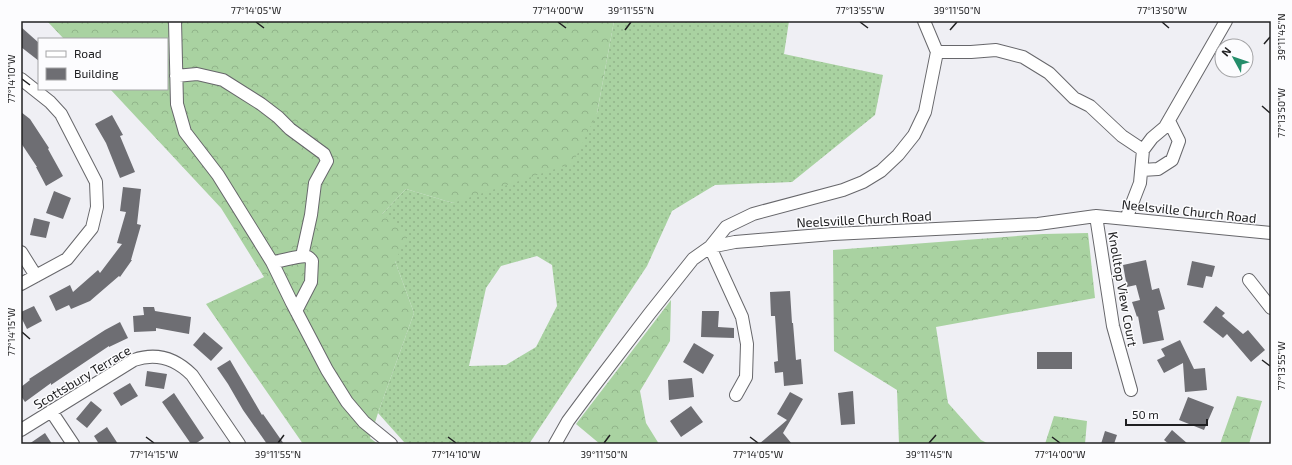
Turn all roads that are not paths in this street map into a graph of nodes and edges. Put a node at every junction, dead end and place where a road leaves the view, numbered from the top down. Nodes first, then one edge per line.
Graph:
1 (174, 21) edge
2 (924, 21) edge
3 (1226, 21) edge
4 (937, 52) junction
5 (176, 76) junction
6 (21, 79) edge
7 (1169, 121) junction
8 (1143, 150) junction
9 (1142, 170) junction
10 (1096, 216) junction
11 (1126, 219) junction
12 (1271, 233) edge
13 (710, 247) junction
14 (21, 252) edge
15 (302, 256) junction
16 (272, 262) junction
17 (36, 276) junction
18 (1249, 280) dead end
19 (21, 284) edge
20 (1271, 308) edge
21 (296, 311) junction
22 (1131, 390) dead end
23 (736, 395) dead end
24 (51, 412) junction
25 (21, 430) edge
26 (73, 444) edge
27 (239, 444) edge
28 (391, 444) edge
29 (555, 444) edge

1 - 5 street
2 - 4 street
3 - 7 street
4 - 8 street
4 - 13 street
5 - 15 street
5 - 16 street
6 - 17 street
7 - 8 street
7 - 9 street
8 - 9 street
9 - 11 street
10 - 11 street, Neelsville Church Road
10 - 13 street, Neelsville Church Road
10 - 22 street, Knolltop View Court
11 - 12 street, Neelsville Church Road
13 - 23 street
13 - 29 street, Neelsville Church Road
14 - 17 street
15 - 16 street
15 - 21 street
16 - 21 street
17 - 19 street
18 - 20 street
21 - 28 street
24 - 25 street, Scottsbury Terrace
24 - 26 street
24 - 27 street, Scottsbury Terrace

